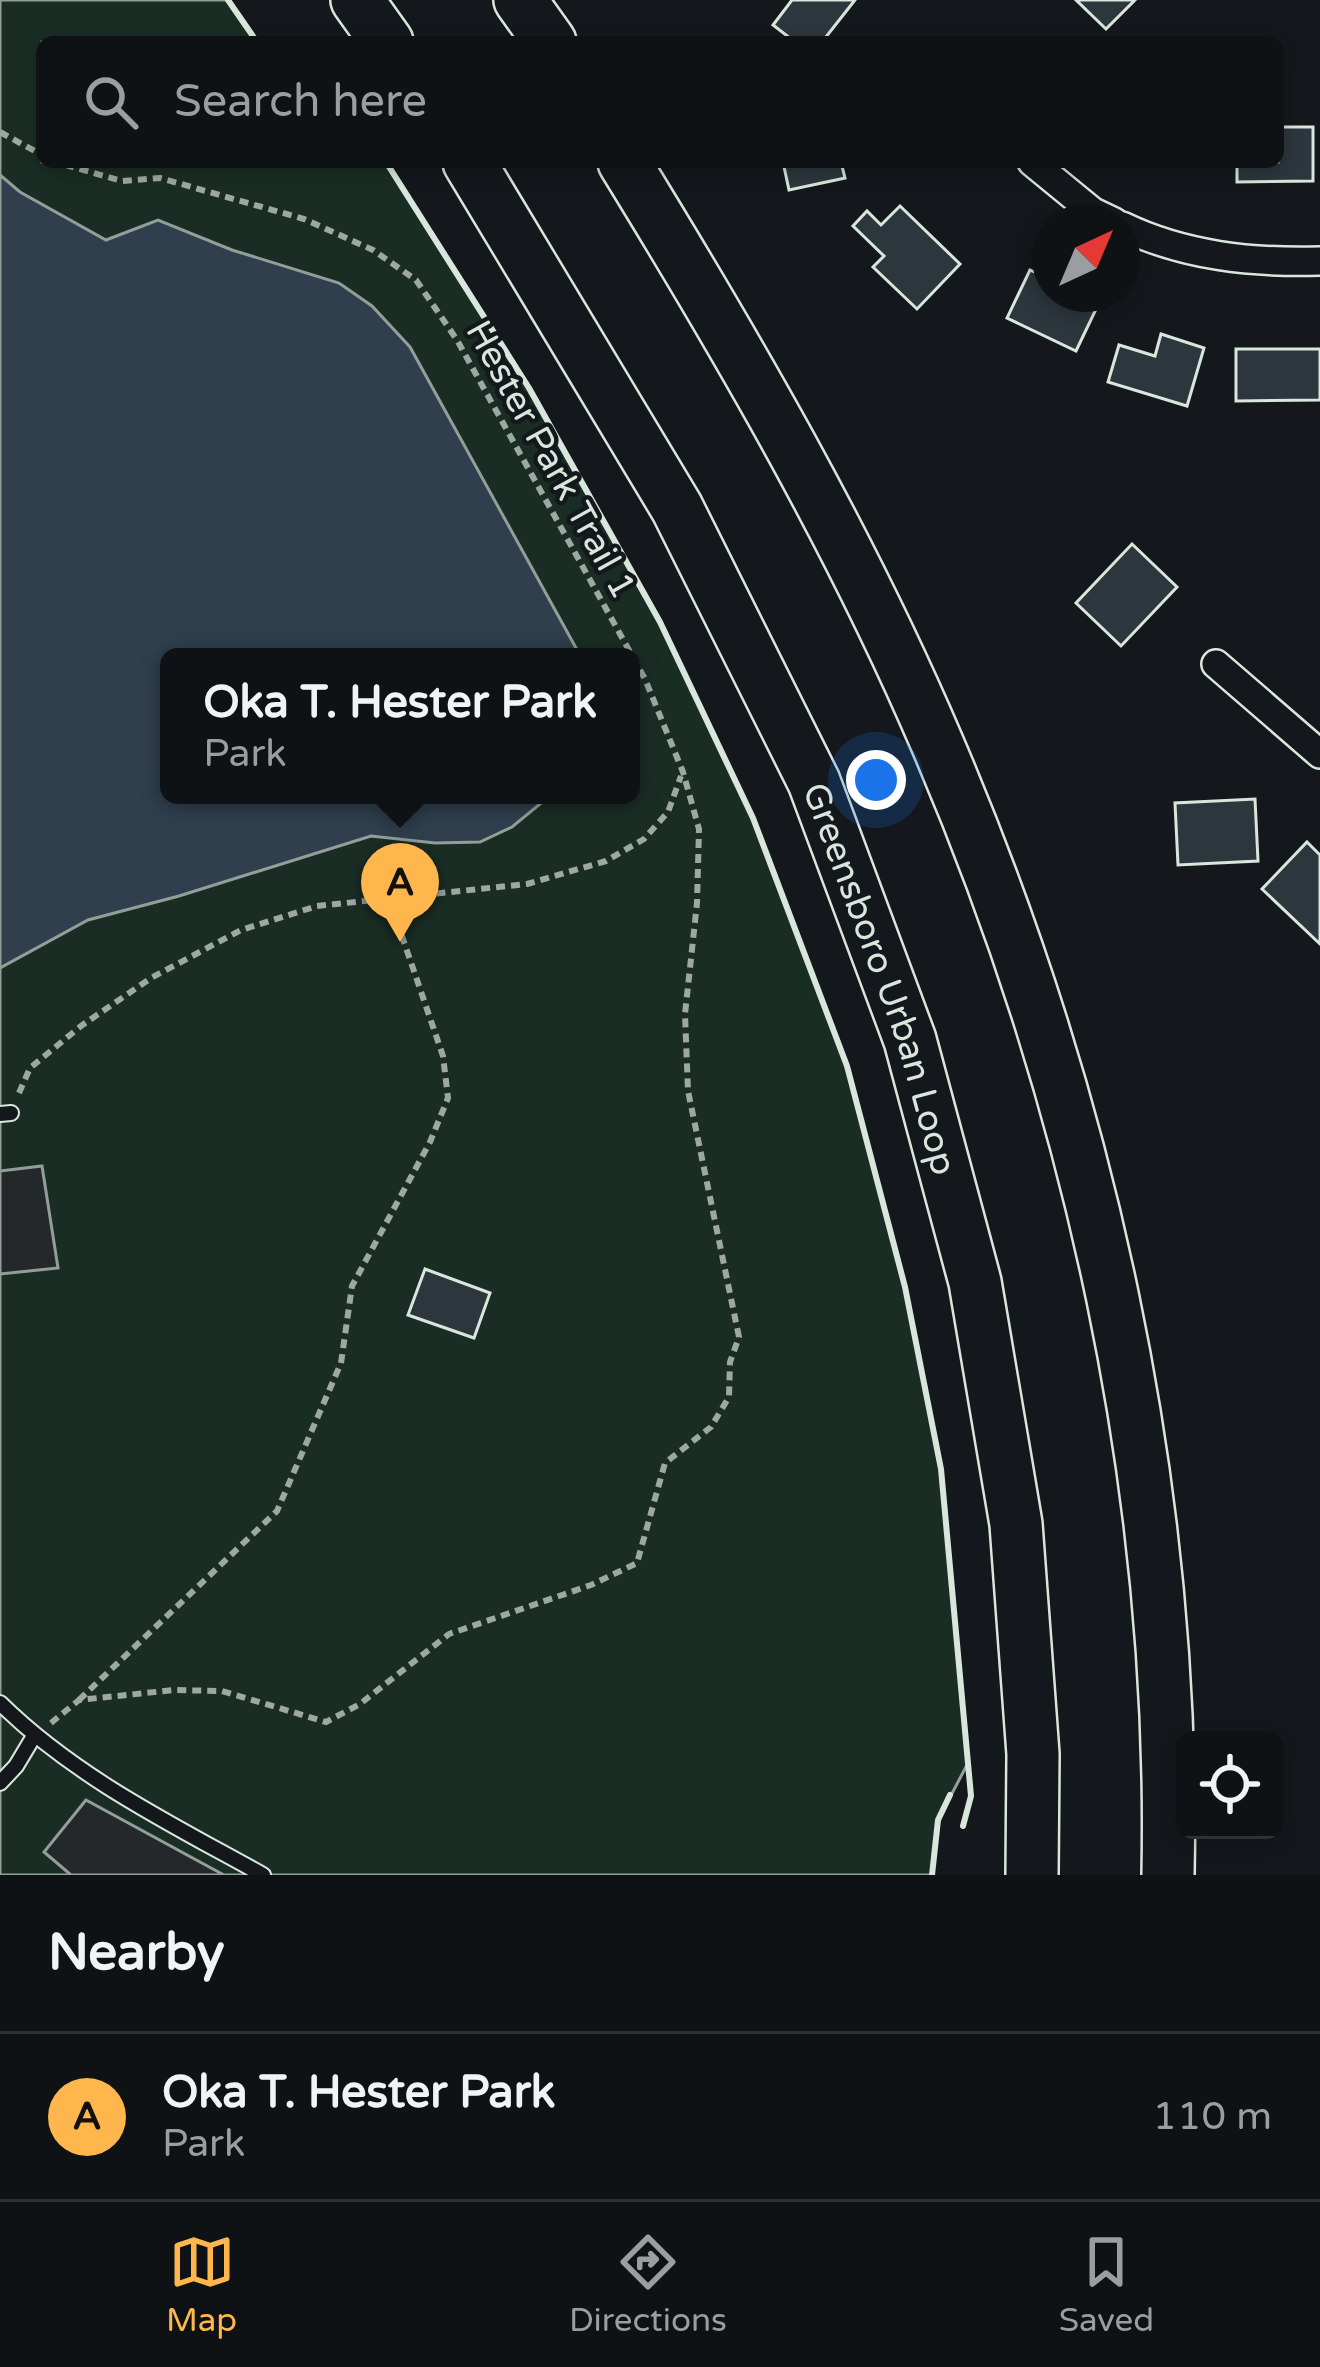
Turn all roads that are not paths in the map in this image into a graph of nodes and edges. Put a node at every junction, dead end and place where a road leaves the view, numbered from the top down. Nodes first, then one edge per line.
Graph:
1 (357, 0) edge
2 (520, 0) edge
3 (383, 36) edge
4 (546, 36) edge
5 (473, 168) edge
6 (628, 168) edge
7 (1039, 168) edge
8 (1083, 204) edge
9 (1140, 235) edge
10 (1320, 261) edge
11 (1216, 664) dead end
12 (1320, 754) edge
13 (0, 1703) edge
14 (34, 1736) junction
15 (0, 1783) edge
16 (263, 1875) edge
17 (1032, 1875) edge
18 (1168, 1875) edge

1 - 3 highway
2 - 4 highway
5 - 17 highway, Greensboro Urban Loop
6 - 18 highway
7 - 8 street
9 - 10 street
11 - 12 street
13 - 14 lane
14 - 15 lane
14 - 16 lane

